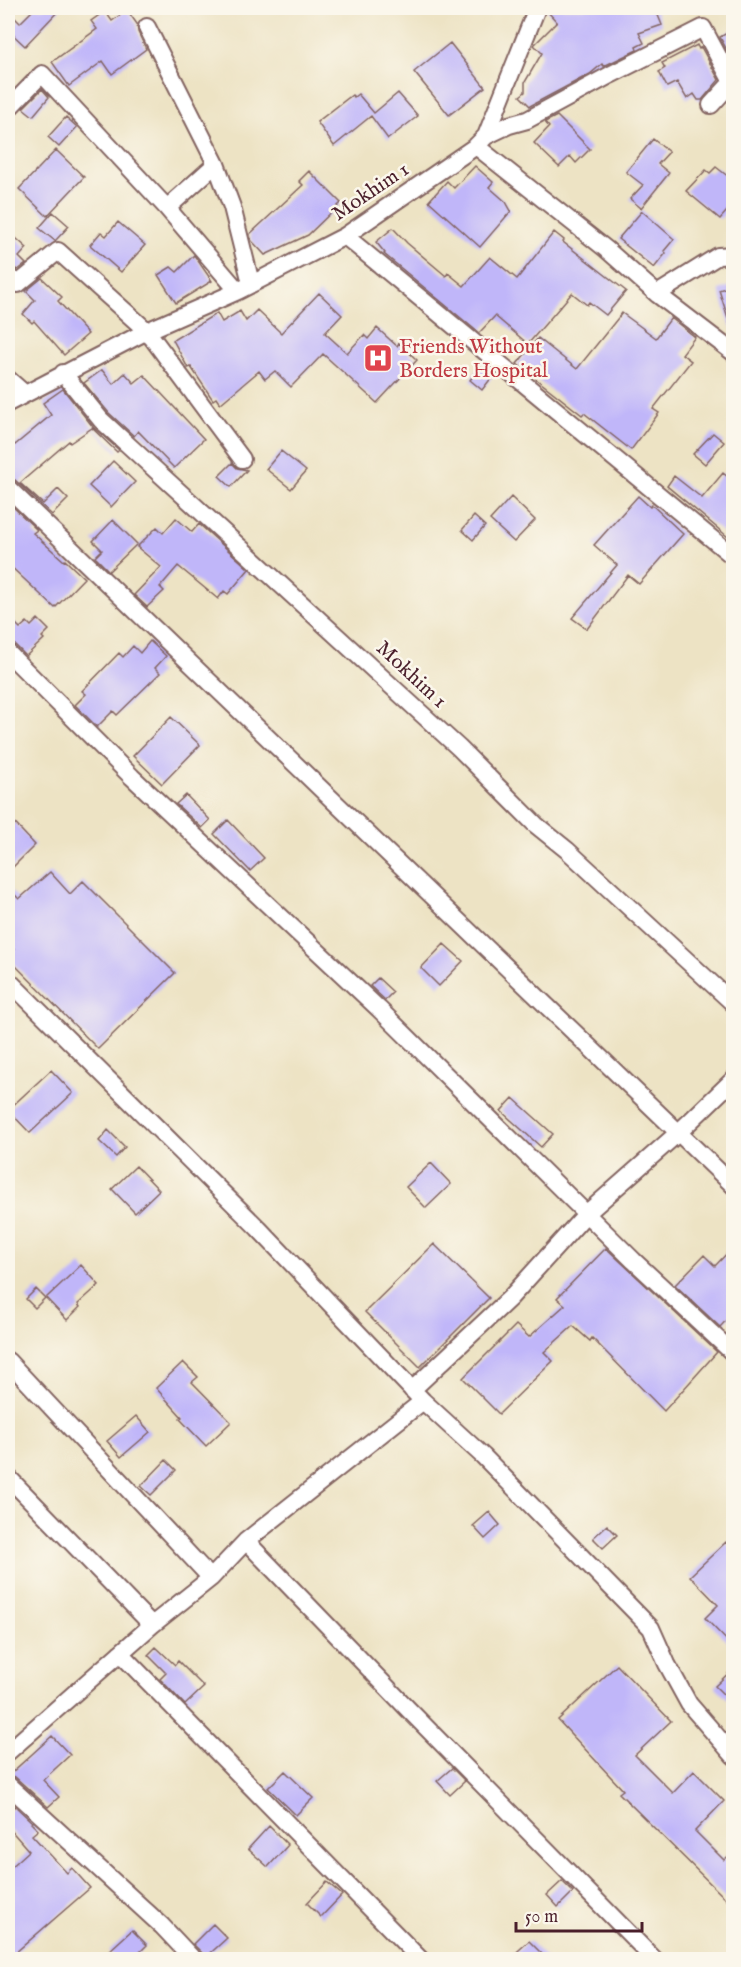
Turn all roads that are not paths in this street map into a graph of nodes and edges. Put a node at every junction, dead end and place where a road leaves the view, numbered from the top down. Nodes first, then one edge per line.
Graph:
1 (537, 8) edge
2 (147, 27) dead end
3 (711, 105) dead end
4 (8, 109) edge
5 (481, 141) junction
6 (216, 164) junction
7 (167, 208) junction
8 (345, 236) junction
9 (734, 255) edge
10 (8, 276) edge
11 (244, 287) junction
12 (657, 294) junction
13 (147, 332) junction
14 (734, 353) edge
15 (63, 374) junction
16 (8, 379) edge
17 (25, 394) junction
18 (8, 403) edge
19 (242, 459) dead end
20 (8, 488) edge
21 (734, 557) edge
22 (8, 653) edge
23 (8, 980) edge
24 (734, 1004) edge
25 (734, 1079) edge
26 (678, 1133) junction
27 (734, 1186) edge
28 (586, 1214) junction
29 (734, 1354) edge
30 (8, 1361) edge
31 (417, 1395) junction
32 (8, 1478) edge
33 (246, 1541) junction
34 (211, 1578) junction
35 (152, 1625) junction
36 (120, 1653) junction
37 (8, 1752) edge
38 (734, 1756) edge
39 (8, 1785) edge
40 (194, 1959) edge
41 (420, 1959) edge
42 (655, 1959) edge

1 - 5 street
2 - 6 street
3 - 5 street, Mokhim 1
4 - 7 street
5 - 8 street, Mokhim 1
5 - 12 street
6 - 7 street
6 - 11 street
7 - 11 street
8 - 11 street, Mokhim 1
8 - 21 street
9 - 12 street
10 - 13 street
11 - 13 street, Mokhim 1
12 - 14 street
13 - 15 street, Mokhim 1
13 - 19 street
15 - 17 street, Mokhim 1
15 - 24 street, Mokhim 1
16 - 17 street
17 - 18 street, Mokhim 1
20 - 26 street
22 - 28 street
23 - 31 street
25 - 26 street
26 - 27 street
26 - 28 street
28 - 29 street
28 - 31 street
30 - 34 street
31 - 33 street
31 - 38 street
32 - 35 street
33 - 34 street
33 - 42 street
34 - 35 street
35 - 36 street
36 - 37 street
36 - 41 street
39 - 40 street

